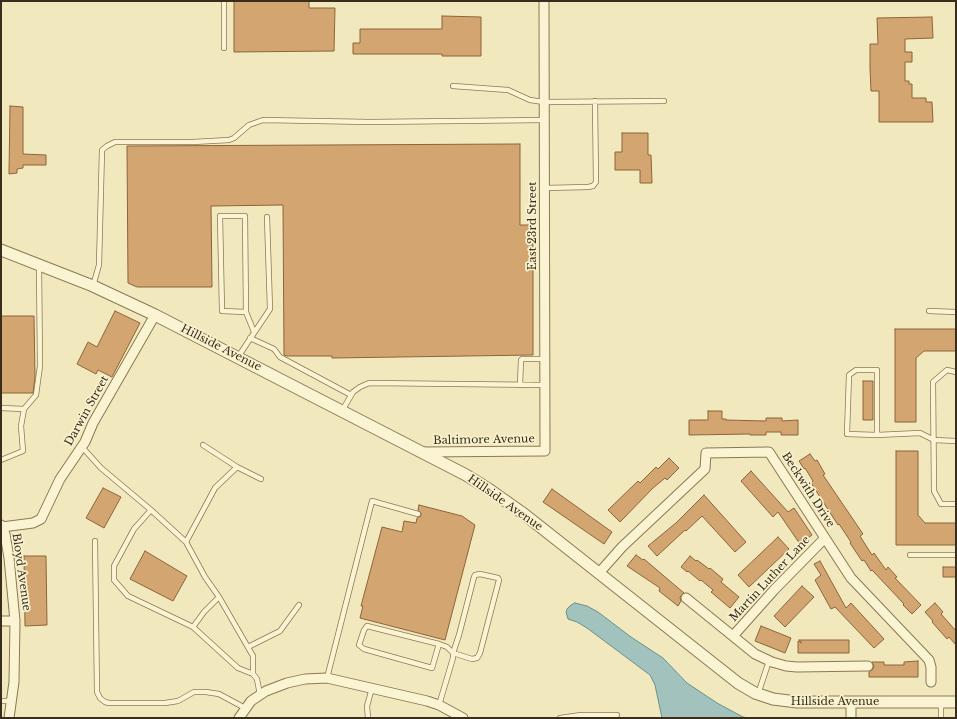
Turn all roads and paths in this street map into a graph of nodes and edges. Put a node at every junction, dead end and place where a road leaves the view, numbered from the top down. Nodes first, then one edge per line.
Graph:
1 (224, 1) edge
2 (544, 1) edge
3 (224, 48) dead end
4 (452, 86) dead end
5 (595, 101) junction
6 (664, 101) dead end
7 (544, 102) junction
8 (544, 120) junction
9 (545, 188) junction
10 (267, 216) dead end
11 (1, 250) edge
12 (39, 264) junction
13 (93, 286) junction
14 (929, 311) dead end
15 (246, 312) junction
16 (956, 312) edge
17 (155, 315) junction
18 (254, 332) junction
19 (250, 338) junction
20 (238, 357) junction
21 (545, 359) junction
22 (956, 372) edge
23 (520, 385) junction
24 (545, 385) junction
25 (351, 395) junction
26 (1, 408) edge
27 (24, 410) junction
28 (342, 411) junction
29 (877, 435) junction
30 (934, 440) junction
31 (956, 441) edge
32 (203, 445) dead end
33 (82, 447) junction
34 (545, 451) joint
35 (423, 452) junction
36 (1, 460) edge
37 (237, 467) junction
38 (261, 479) dead end
39 (956, 504) edge
40 (152, 510) junction
41 (418, 514) dead end
42 (2, 526) edge
43 (825, 538) junction
44 (95, 541) dead end
45 (186, 542) junction
46 (910, 555) dead end
47 (956, 556) edge
48 (599, 573) junction
49 (219, 597) junction
50 (686, 598) dead end
51 (299, 605) dead end
52 (1, 621) edge
53 (15, 621) junction
54 (193, 627) junction
55 (733, 636) junction
56 (438, 644) junction
57 (248, 647) junction
58 (452, 653) junction
59 (769, 661) junction
60 (868, 666) dead end
61 (253, 674) junction
62 (327, 678) junction
63 (931, 682) dead end
64 (372, 688) junction
65 (758, 694) junction
66 (260, 695) junction
67 (11, 700) junction
68 (1, 701) edge
69 (851, 702) junction
70 (941, 702) junction
71 (956, 702) edge
72 (439, 705) junction
73 (245, 708) junction
74 (617, 715) dead end
75 (9, 718) edge
76 (238, 718) edge
77 (368, 718) edge
78 (463, 718) edge
79 (560, 718) edge
80 (851, 718) edge
81 (941, 718) edge

1 - 3 lane
2 - 7 street, East 23rd Street
4 - 7 lane
5 - 6 lane
5 - 7 lane
5 - 9 lane
7 - 8 street, East 23rd Street
8 - 9 street, East 23rd Street
8 - 13 lane
9 - 21 street, East 23rd Street
10 - 18 lane
11 - 12 street, Hillside Avenue
12 - 13 street, Hillside Avenue
12 - 27 lane
13 - 17 street, Hillside Avenue
14 - 16 lane
15 - 15 lane
15 - 18 lane
17 - 20 street, Hillside Avenue
17 - 33 street, Darwin Street
18 - 19 lane
19 - 20 lane
19 - 25 lane
20 - 28 street, Hillside Avenue
21 - 23 lane
21 - 24 street, East 23rd Street
22 - 30 lane
23 - 24 lane
23 - 25 lane
24 - 34 street, East 23rd Street
25 - 28 lane
26 - 27 lane
27 - 36 lane
28 - 35 street, Hillside Avenue
29 - 29 lane
29 - 30 lane
30 - 31 lane
30 - 39 lane
32 - 37 lane
33 - 40 lane
33 - 42 street, Darwin Street
34 - 35 street, Baltimore Avenue
35 - 48 street, Hillside Avenue
37 - 38 lane
37 - 45 lane
40 - 45 lane
40 - 54 lane
41 - 62 lane
42 - 53 street, Bloyd Avenue
43 - 48 street, Beckwith Drive
43 - 55 street, Martin Luther Lane
43 - 63 street, Beckwith Drive
44 - 73 lane
45 - 49 lane
46 - 47 lane
48 - 65 street, Hillside Avenue
49 - 54 lane
49 - 57 lane
50 - 55 street
51 - 57 lane
52 - 53 street
53 - 67 street, Bloyd Avenue
54 - 61 lane
55 - 59 street
56 - 56 lane
56 - 58 lane
57 - 61 lane
58 - 58 lane
58 - 72 lane
59 - 60 street
59 - 65 lane
61 - 66 lane
62 - 64 street
62 - 66 street
64 - 72 street
64 - 77 lane
65 - 69 street, Hillside Avenue
66 - 73 street
67 - 68 lane
67 - 75 street, Bloyd Avenue
69 - 70 street, Hillside Avenue
69 - 80 street
70 - 71 street, Hillside Avenue
70 - 81 lane
72 - 78 street
73 - 76 street
74 - 79 lane

